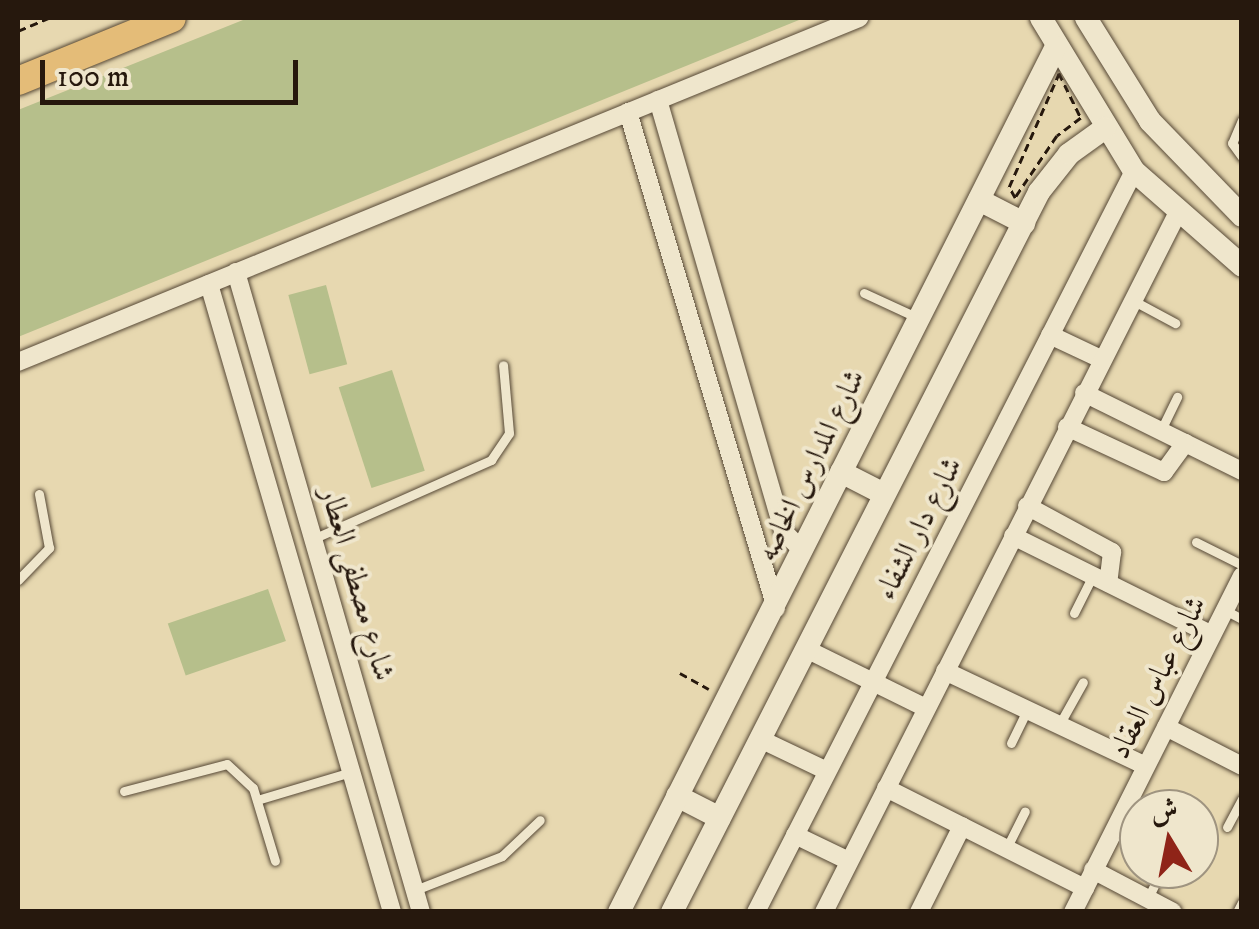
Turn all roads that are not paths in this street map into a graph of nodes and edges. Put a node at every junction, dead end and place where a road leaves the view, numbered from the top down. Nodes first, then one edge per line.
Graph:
1 (172, 18) edge
2 (860, 18) edge
3 (1041, 18) edge
4 (1088, 18) edge
5 (1056, 47) junction
6 (18, 81) edge
7 (658, 100) junction
8 (628, 112) junction
9 (1242, 120) edge
10 (1105, 128) junction
11 (1242, 157) edge
12 (1134, 171) junction
13 (979, 200) junction
14 (1176, 216) junction
15 (1242, 218) edge
16 (1024, 223) junction
17 (1215, 249) junction
18 (1242, 266) edge
19 (236, 272) junction
20 (209, 284) junction
21 (864, 293) dead end
22 (1132, 300) junction
23 (919, 318) junction
24 (1175, 324) dead end
25 (1050, 335) junction
26 (1101, 359) junction
27 (18, 362) edge
28 (503, 365) dead end
29 (1084, 393) junction
30 (744, 396) junction
31 (1177, 397) dead end
32 (716, 404) junction
33 (1068, 426) junction
34 (1160, 431) junction
35 (1186, 443) junction
36 (1242, 470) edge
37 (841, 472) junction
38 (40, 494) dead end
39 (884, 494) junction
40 (1027, 506) junction
41 (314, 535) junction
42 (1013, 536) junction
43 (284, 542) junction
44 (1196, 542) dead end
45 (802, 550) junction
46 (1242, 566) edge
47 (1242, 576) edge
48 (1100, 579) junction
49 (18, 580) edge
50 (776, 608) junction
51 (1074, 613) dead end
52 (1233, 615) edge
53 (1212, 635) junction
54 (806, 648) junction
55 (944, 671) junction
56 (352, 673) junction
57 (325, 681) junction
58 (873, 682) junction
59 (1082, 682) dead end
60 (926, 708) junction
61 (1027, 710) junction
62 (1059, 725) junction
63 (1166, 727) junction
64 (760, 740) junction
65 (1010, 743) dead end
66 (1146, 766) junction
67 (1242, 766) edge
68 (827, 771) junction
69 (351, 772) junction
70 (886, 788) junction
71 (124, 791) dead end
72 (677, 796) junction
73 (1242, 798) edge
74 (257, 800) junction
75 (1026, 811) dead end
76 (720, 818) junction
77 (540, 820) dead end
78 (962, 826) junction
79 (1227, 827) dead end
80 (795, 835) junction
81 (1006, 848) junction
82 (849, 860) junction
83 (275, 861) dead end
84 (1094, 870) junction
85 (1084, 888) junction
86 (1152, 889) edge
87 (415, 890) junction
88 (1148, 898) junction
89 (1242, 902) edge
90 (392, 912) edge
91 (421, 912) edge
92 (619, 912) edge
93 (672, 912) edge
94 (756, 912) edge
95 (824, 912) edge
96 (919, 912) edge
97 (1073, 912) edge
98 (1173, 912) edge
99 (1236, 912) edge

1 - 6 main road
2 - 7 street
3 - 5 street
4 - 15 street
5 - 10 street
5 - 13 street, شارع المدارس الخاصه
7 - 8 street
7 - 30 street
8 - 19 street
8 - 32 street
9 - 11 lane
10 - 12 street
10 - 16 street
12 - 14 street
12 - 25 street, شارع دار الشفاء
13 - 16 street
13 - 23 street, شارع المدارس الخاصه
14 - 17 street
14 - 22 street
15 - 17 street
16 - 39 street
17 - 18 street
19 - 20 street
19 - 41 street, شارع مصطفى العطار
20 - 27 street
20 - 43 street, شارع مصطفى العطار
21 - 23 lane
22 - 24 lane
22 - 26 street
23 - 37 street, شارع المدارس الخاصه
25 - 26 street
25 - 58 street, شارع دار الشفاء
26 - 29 street
28 - 41 lane
29 - 33 street
29 - 34 street
30 - 32 street
30 - 45 street
31 - 34 lane
32 - 50 street
33 - 35 street
33 - 40 street
34 - 35 street
35 - 36 street
37 - 39 street
37 - 45 street, شارع المدارس الخاصه
38 - 49 lane
39 - 54 street
40 - 42 street
40 - 48 street
41 - 43 street
41 - 56 street, شارع مصطفى العطار
42 - 48 street
42 - 55 street
43 - 57 street, شارع مصطفى العطار
44 - 46 lane
45 - 50 street, شارع المدارس الخاصه
47 - 52 street, شارع عباس العقاد
48 - 51 lane
48 - 53 street
50 - 72 street, شارع المدارس الخاصه
52 - 53 street, شارع عباس العقاد
53 - 63 street, شارع عباس العقاد
54 - 58 street
54 - 64 street
55 - 60 street
55 - 61 street
56 - 57 street
56 - 87 street, شارع مصطفى العطار
57 - 69 street, شارع مصطفى العطار
58 - 60 street
58 - 68 street, شارع دار الشفاء
59 - 62 lane
60 - 70 street
61 - 62 street
61 - 65 lane
62 - 66 street
63 - 66 street, شارع عباس العقاد
63 - 67 street
64 - 68 street
64 - 76 street
66 - 84 street, شارع عباس العقاد
68 - 80 street, شارع دار الشفاء
69 - 74 lane
69 - 90 street, شارع مصطفى العطار
70 - 78 street
70 - 82 street
71 - 74 lane
72 - 76 street
72 - 92 street, شارع المدارس الخاصه
73 - 79 lane
74 - 83 lane
75 - 81 lane
76 - 93 street
77 - 87 lane
78 - 81 street
78 - 96 street
80 - 82 street
80 - 94 street, شارع دار الشفاء
81 - 85 street
82 - 95 street
84 - 85 street, شارع عباس العقاد
84 - 88 street
85 - 97 street, شارع عباس العقاد
86 - 88 lane
87 - 91 street, شارع مصطفى العطار
88 - 98 street
89 - 99 lane

